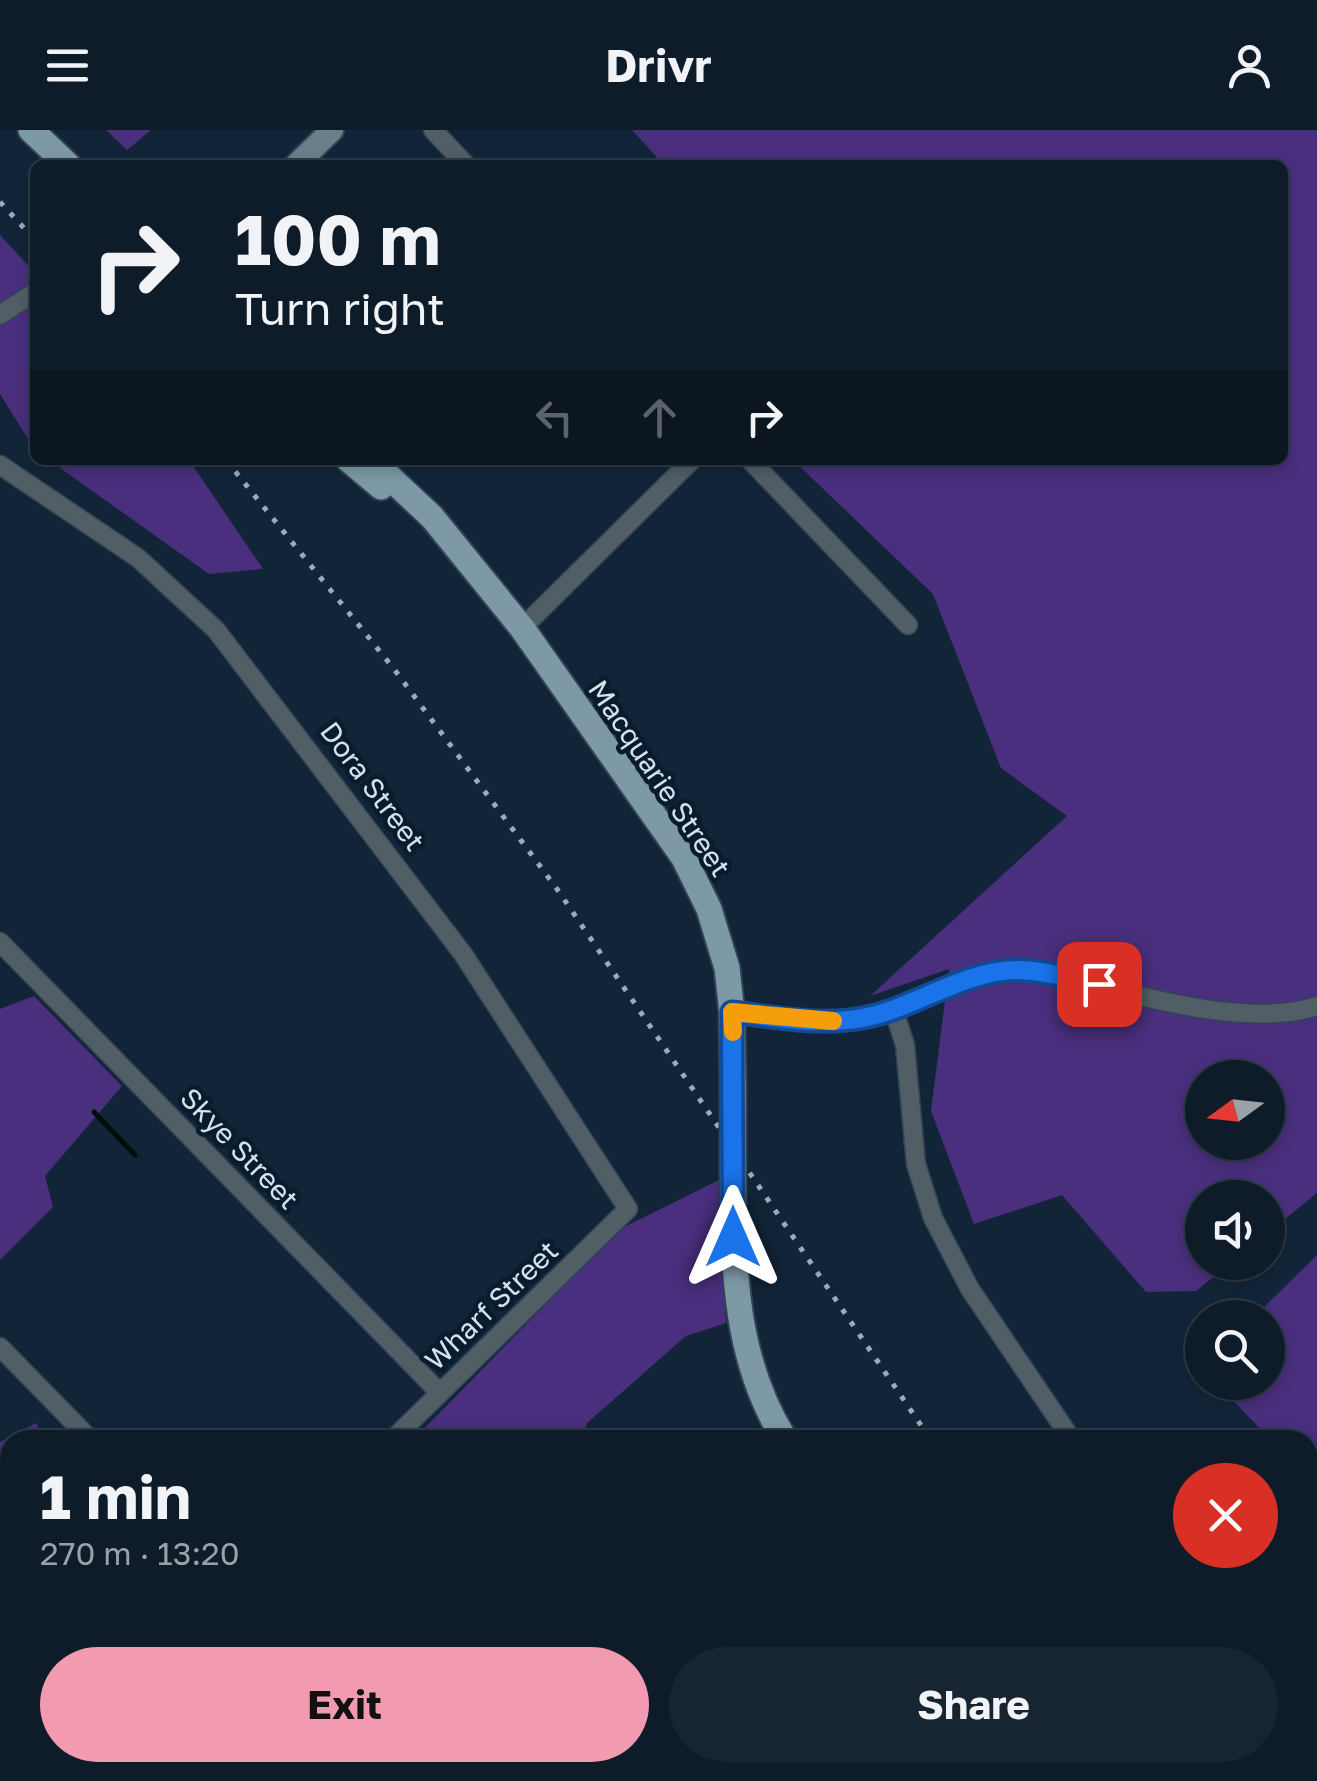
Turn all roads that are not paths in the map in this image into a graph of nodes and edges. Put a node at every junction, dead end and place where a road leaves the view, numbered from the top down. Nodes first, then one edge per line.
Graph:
1 (18, 130) edge
2 (31, 130) edge
3 (332, 130) edge
4 (432, 130) edge
5 (45, 160) edge
6 (63, 160) edge
7 (301, 160) edge
8 (461, 160) edge
9 (30, 295) edge
10 (0, 315) edge
11 (0, 465) edge
12 (355, 465) edge
13 (376, 465) edge
14 (687, 465) edge
15 (755, 465) edge
16 (908, 625) dead end
17 (522, 628) junction
18 (4, 955) edge
19 (1317, 1006) edge
20 (894, 1011) junction
21 (732, 1012) junction
22 (628, 1210) joint
23 (0, 1347) edge
24 (440, 1393) junction
25 (82, 1430) edge
26 (402, 1430) edge
27 (780, 1430) edge
28 (1065, 1430) edge

1 - 5 main road
2 - 6 main road
3 - 7 main road
4 - 8 street
9 - 10 street
11 - 22 street, Dora Street
12 - 17 main road, Macquarie Street
13 - 17 main road, Macquarie Street
14 - 17 street
15 - 16 street
17 - 21 main road, Macquarie Street
18 - 24 street, Skye Street
19 - 20 street
20 - 21 street
20 - 28 street
21 - 27 main road, Macquarie Street, bridge
22 - 24 street, Wharf Street
23 - 25 street
24 - 26 street, Wharf Street

